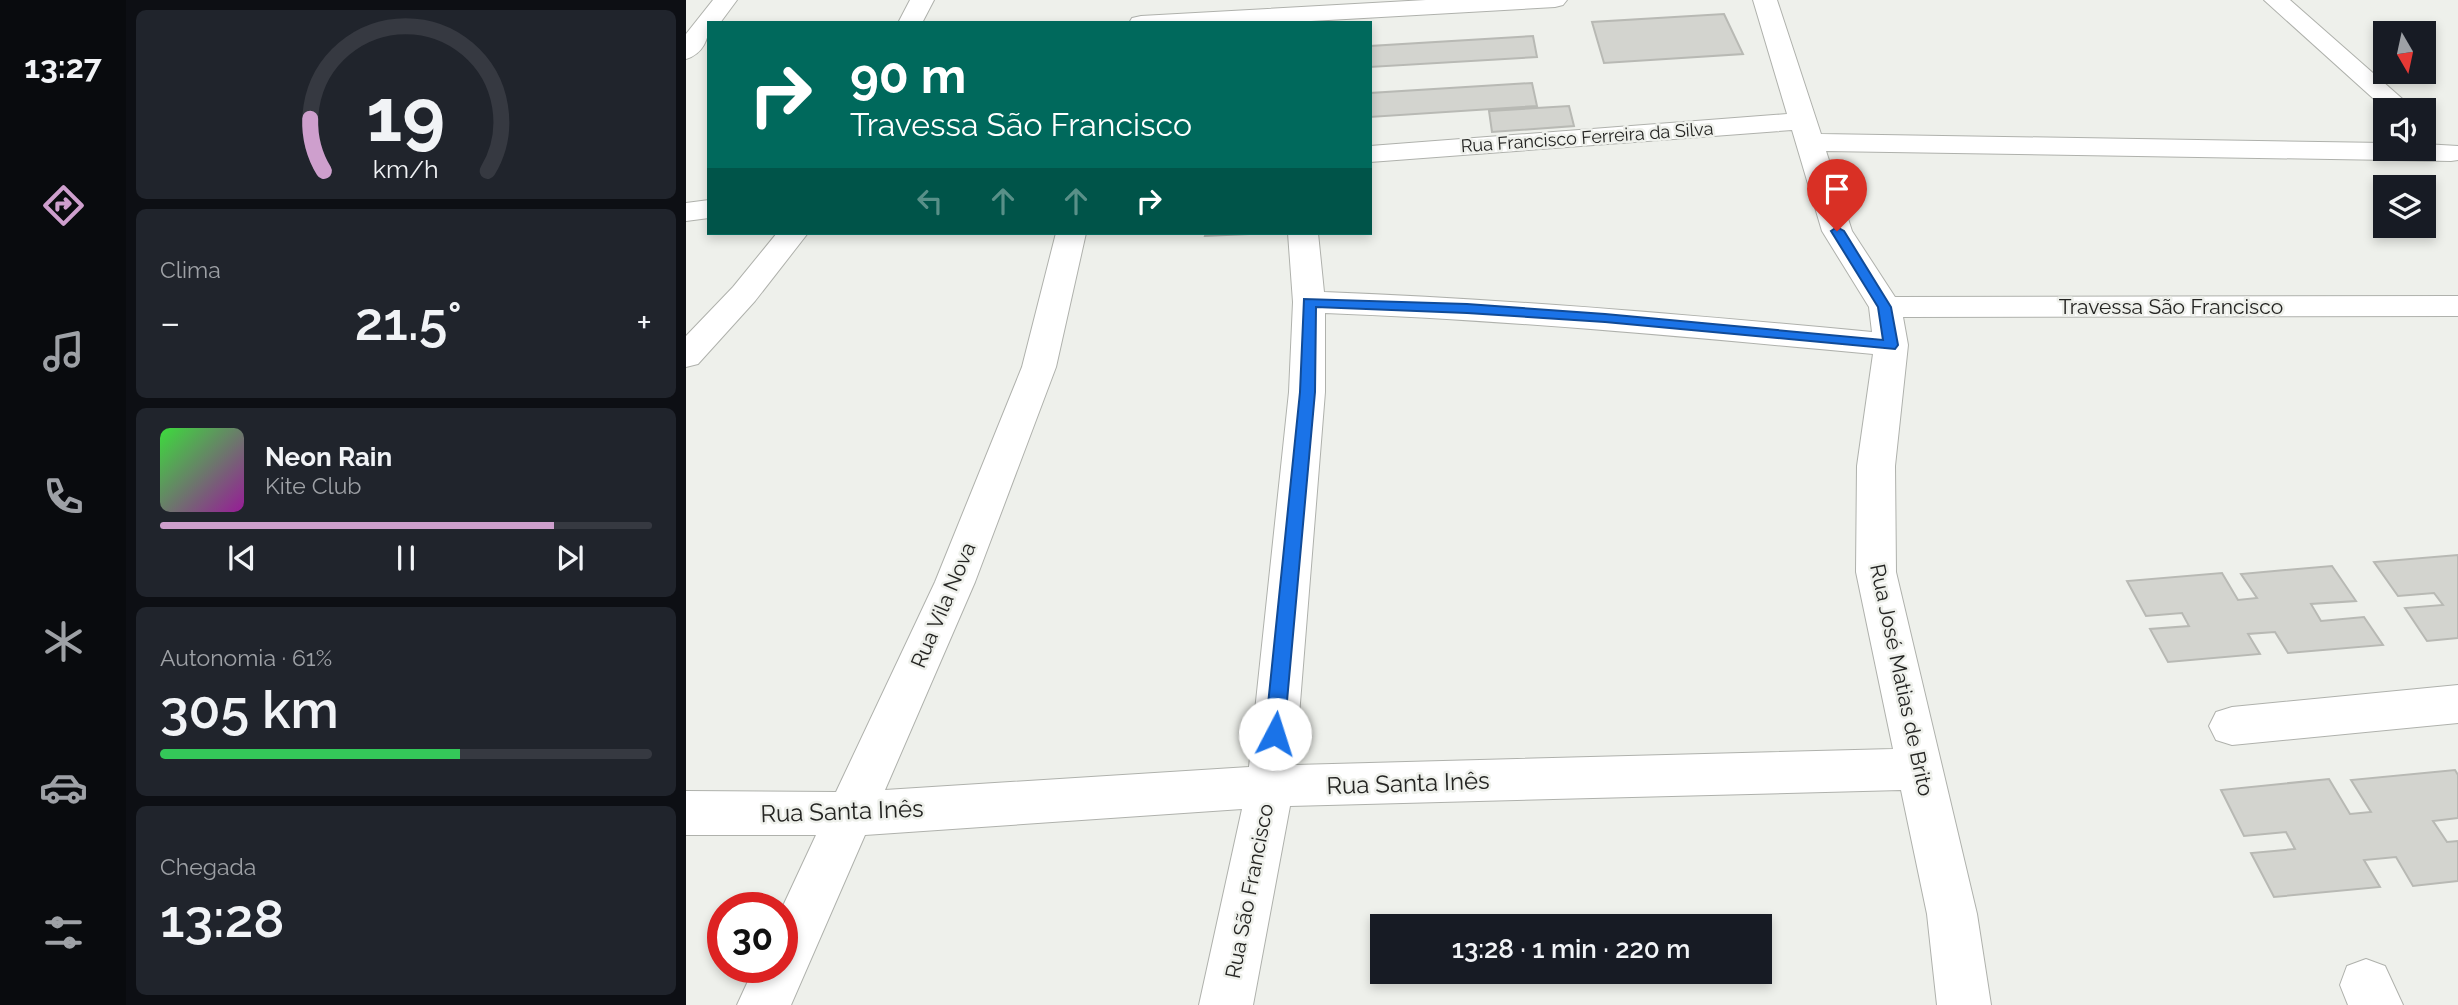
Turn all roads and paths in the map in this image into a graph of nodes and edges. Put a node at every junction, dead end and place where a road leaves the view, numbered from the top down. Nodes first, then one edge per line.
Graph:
1 (725, 0) edge
2 (922, 0) edge
3 (1137, 0) edge
4 (1555, 0) edge
5 (1765, 0) edge
6 (2276, 0) edge
7 (709, 21) edge
8 (911, 21) edge
9 (1132, 21) edge
10 (1177, 21) edge
11 (707, 24) edge
12 (686, 51) edge
13 (2388, 98) edge
14 (1806, 131) junction
15 (2436, 140) edge
16 (1372, 153) edge
17 (2454, 156) edge
18 (707, 209) edge
19 (686, 212) edge
20 (791, 235) edge
21 (1071, 235) edge
22 (1303, 235) edge
23 (1309, 302) junction
24 (2458, 306) edge
25 (1885, 307) junction
26 (1891, 345) junction
27 (686, 356) edge
28 (2458, 704) edge
29 (2232, 726) dead end
30 (1920, 769) junction
31 (1270, 786) junction
32 (686, 813) edge
33 (851, 814) junction
34 (798, 931) edge
35 (774, 983) edge
36 (764, 1005) edge
37 (1226, 1005) edge
38 (1964, 1005) edge

1 - 7 street
2 - 8 street
3 - 9 street
4 - 10 street
5 - 14 street, Rua José Matias de Brito
6 - 13 street
11 - 12 street
14 - 16 street, Rua Francisco Ferreira da Silva
14 - 17 street, Rua Francisco Ferreira da Silva
14 - 25 street, Rua José Matias de Brito
15 - 17 street
18 - 19 street
20 - 27 street
21 - 33 street, Rua Vila Nova
22 - 23 street, Rua São Francisco
23 - 26 street
23 - 31 street, Rua São Francisco
24 - 25 street, Travessa São Francisco
25 - 26 street, Rua José Matias de Brito
26 - 30 street, Rua José Matias de Brito
28 - 29 street
30 - 31 street, Rua Santa Inês
30 - 38 street, Rua José Matias de Brito
31 - 33 street, Rua Santa Inês
31 - 37 street, Rua São Francisco
32 - 33 street, Rua Santa Inês
33 - 34 street, Rua Vila Nova
35 - 36 street, Rua Vila Nova

